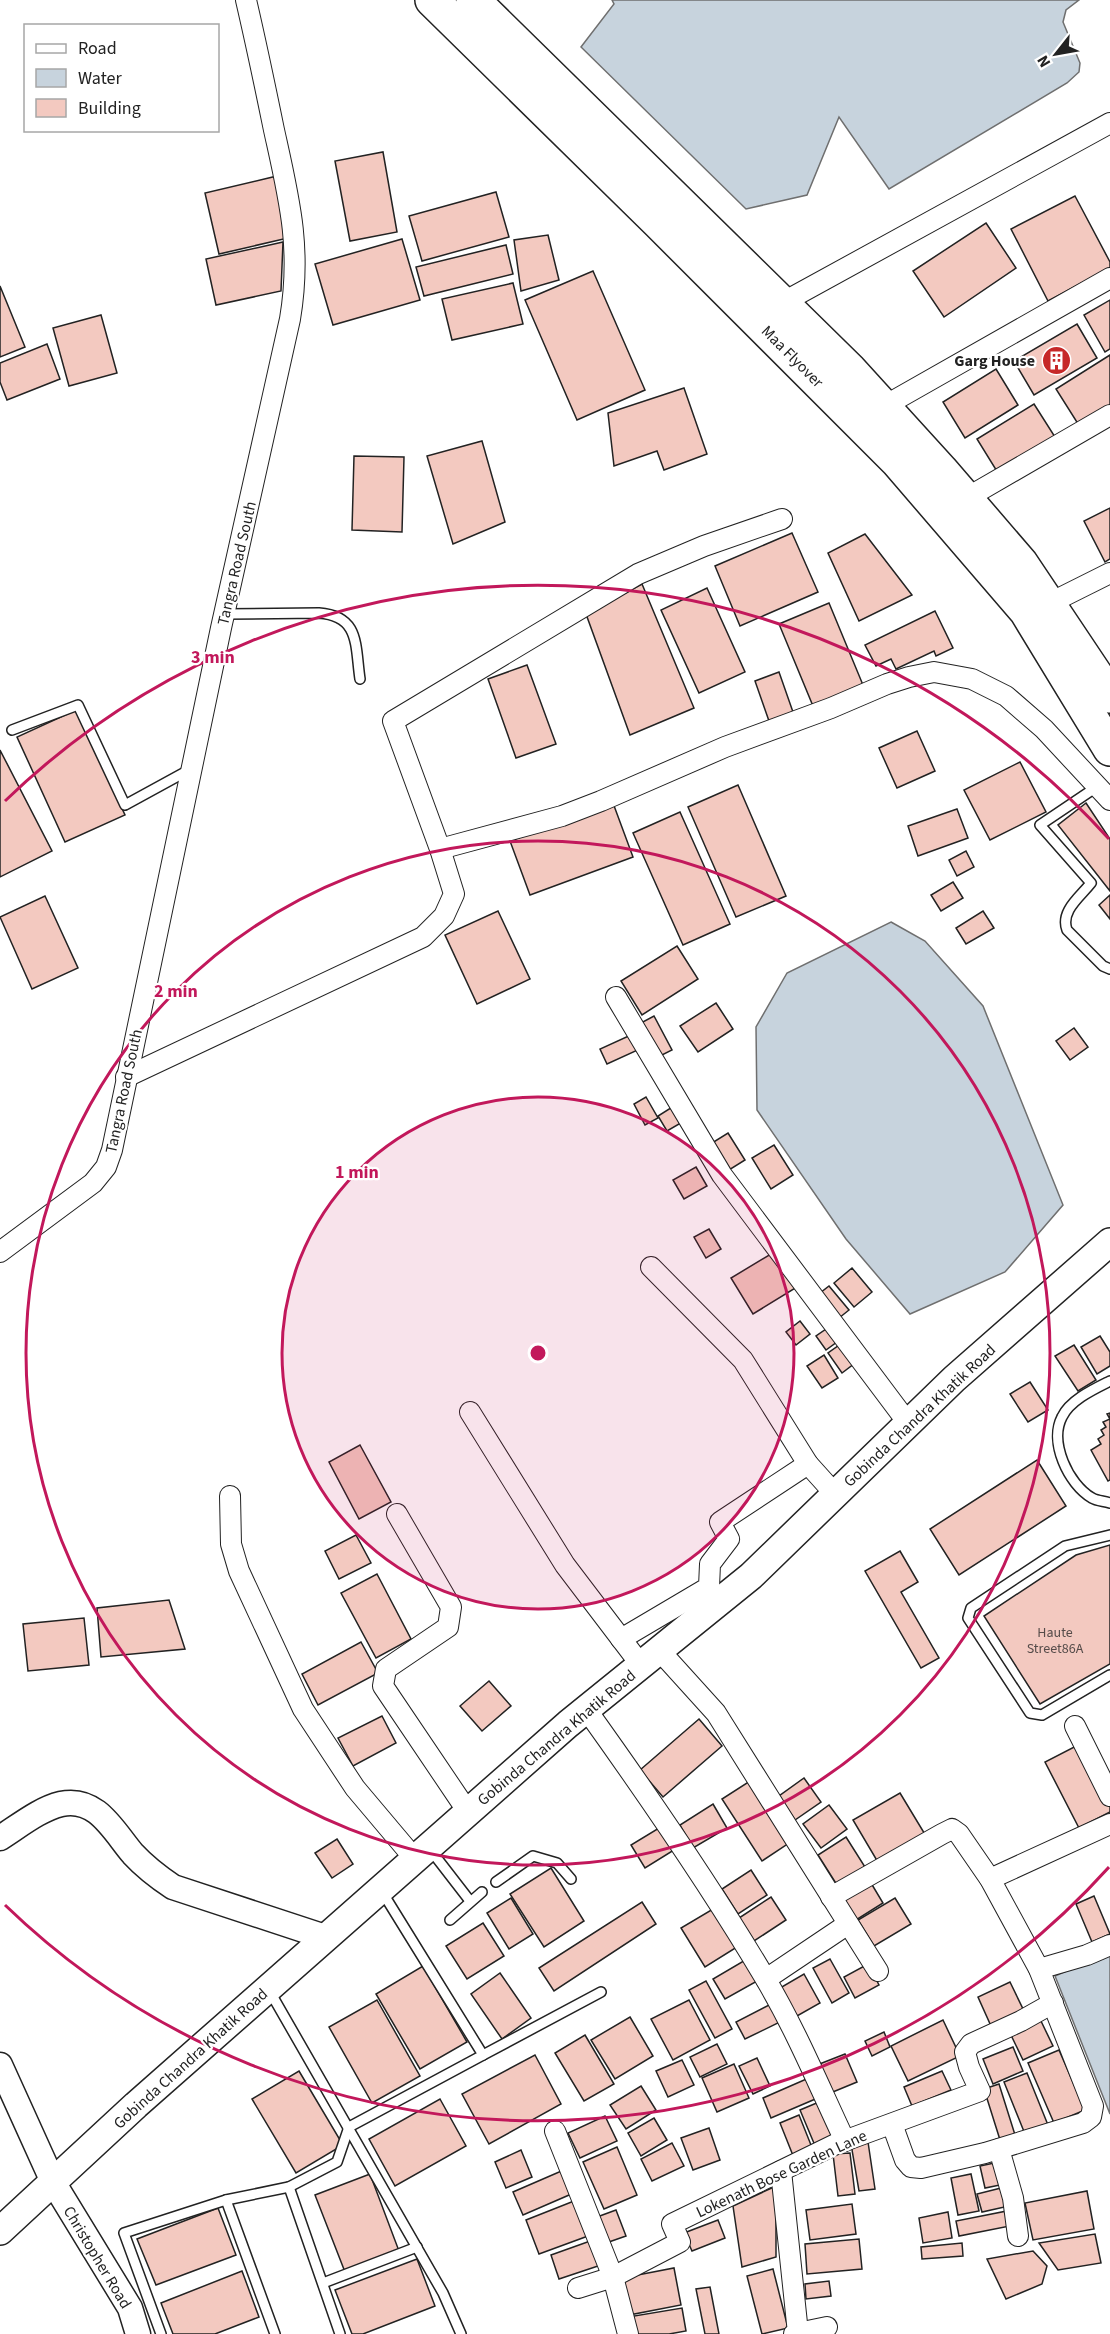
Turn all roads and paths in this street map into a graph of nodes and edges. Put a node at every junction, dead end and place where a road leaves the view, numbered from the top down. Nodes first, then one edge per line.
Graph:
1 (246, 0) edge
2 (432, 0) edge
3 (473, 0) edge
4 (1110, 123) edge
5 (1110, 278) edge
6 (791, 298) dead end
7 (895, 400) dead end
8 (1110, 415) edge
9 (977, 492) dead end
10 (782, 519) dead end
11 (1110, 573) edge
12 (1058, 599) dead end
13 (225, 614) junction
14 (360, 679) dead end
15 (1110, 696) edge
16 (12, 730) dead end
17 (1110, 749) edge
18 (192, 769) junction
19 (1104, 793) edge
20 (440, 849) junction
21 (1110, 969) edge
22 (616, 997) dead end
23 (126, 1077) junction
24 (1110, 1242) edge
25 (0, 1252) edge
26 (651, 1267) dead end
27 (1110, 1381) edge
28 (470, 1412) dead end
29 (908, 1423) junction
30 (808, 1464) junction
31 (835, 1494) junction
32 (230, 1496) dead end
33 (1110, 1503) edge
34 (397, 1514) dead end
35 (1110, 1535) edge
36 (621, 1639) junction
37 (650, 1658) junction
38 (1110, 1675) edge
39 (586, 1709) junction
40 (1075, 1726) dead end
41 (1110, 1796) edge
42 (468, 1812) junction
43 (1110, 1824) edge
44 (0, 1838) edge
45 (421, 1853) junction
46 (571, 1879) dead end
47 (990, 1879) junction
48 (496, 1882) dead end
49 (380, 1888) junction
50 (482, 1892) dead end
51 (831, 1897) junction
52 (470, 1901) junction
53 (450, 1920) dead end
54 (848, 1924) junction
55 (325, 1937) junction
56 (1110, 1945) edge
57 (1039, 1970) junction
58 (878, 1971) dead end
59 (766, 1979) junction
60 (268, 1988) junction
61 (601, 1992) dead end
62 (1053, 2003) junction
63 (483, 2055) junction
64 (0, 2066) edge
65 (892, 2124) junction
66 (350, 2127) junction
67 (555, 2131) dead end
68 (845, 2141) junction
69 (999, 2149) junction
70 (781, 2171) junction
71 (53, 2182) junction
72 (289, 2187) junction
73 (226, 2200) junction
74 (0, 2231) edge
75 (1018, 2236) dead end
76 (417, 2247) junction
77 (613, 2277) junction
78 (323, 2283) junction
79 (578, 2288) dead end
80 (827, 2327) dead end
81 (796, 2333) edge
82 (138, 2334) edge
83 (161, 2334) edge
84 (276, 2334) edge
85 (340, 2334) edge
86 (461, 2334) edge
87 (628, 2334) edge

1 - 13 street, Tangra Road South
2 - 17 highway, Maa Flyover
3 - 15 highway, Maa Flyover
4 - 6 street
5 - 7 street
8 - 9 street
10 - 20 street
11 - 12 street
13 - 14 lane
13 - 18 street, Tangra Road South
16 - 18 lane
18 - 23 street, Tangra Road South
19 - 20 street
19 - 21 lane
20 - 23 street
22 - 29 street
23 - 25 street, Tangra Road South
24 - 29 main road, Gobinda Chandra Khatik Road
26 - 30 street
27 - 33 lane
28 - 36 street
29 - 31 main road, Gobinda Chandra Khatik Road
30 - 31 street
30 - 36 street
31 - 37 main road, Gobinda Chandra Khatik Road
32 - 45 street
34 - 42 street
35 - 38 lane
36 - 37 street
37 - 39 main road, Gobinda Chandra Khatik Road
37 - 51 street
39 - 42 main road, Gobinda Chandra Khatik Road
39 - 59 street
40 - 41 street
42 - 45 main road, Gobinda Chandra Khatik Road
43 - 47 street
44 - 55 street
45 - 49 main road, Gobinda Chandra Khatik Road
45 - 52 lane
46 - 48 lane
47 - 51 street
47 - 57 street
49 - 55 main road, Gobinda Chandra Khatik Road
49 - 63 lane
50 - 52 lane
51 - 54 street
52 - 53 lane
54 - 58 street
54 - 59 street
55 - 60 main road, Gobinda Chandra Khatik Road
56 - 57 street
57 - 62 street
59 - 68 street
60 - 66 lane
60 - 71 main road, Gobinda Chandra Khatik Road
61 - 63 lane
62 - 65 street, Lokenath Bose Garden Lane
62 - 69 street
63 - 66 lane
64 - 71 street, Christopher Road
65 - 68 street, Lokenath Bose Garden Lane
65 - 69 street
66 - 72 lane
66 - 76 lane
67 - 77 street
68 - 70 street, Lokenath Bose Garden Lane
69 - 75 street
70 - 77 street, Lokenath Bose Garden Lane
70 - 81 street
71 - 74 main road, Gobinda Chandra Khatik Road
71 - 82 street, Christopher Road
72 - 73 lane
72 - 78 lane
73 - 83 lane
73 - 84 lane
76 - 78 lane
76 - 86 lane
77 - 79 street, Lokenath Bose Garden Lane
77 - 87 street
78 - 85 lane
80 - 81 street

